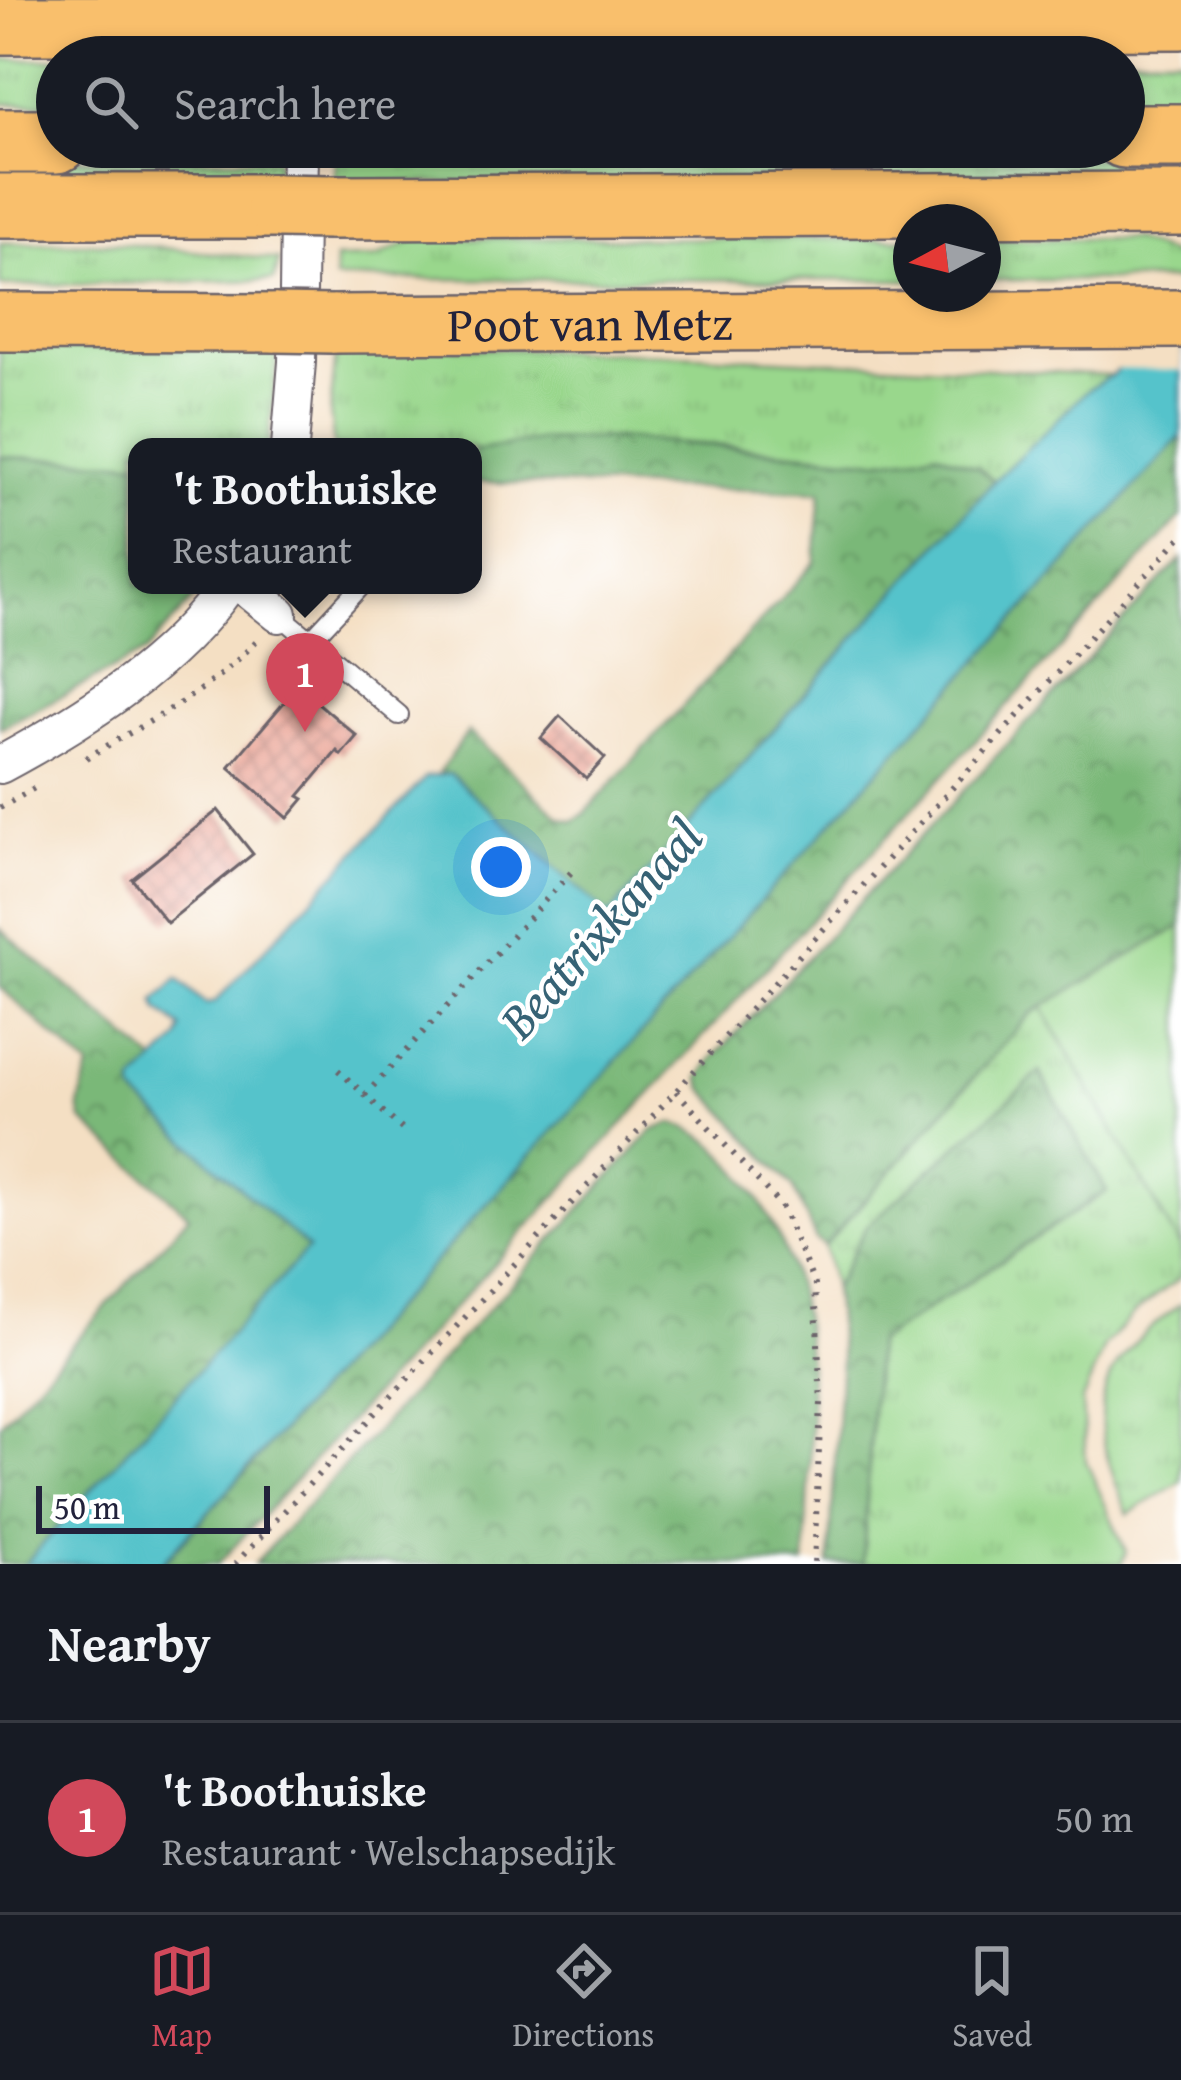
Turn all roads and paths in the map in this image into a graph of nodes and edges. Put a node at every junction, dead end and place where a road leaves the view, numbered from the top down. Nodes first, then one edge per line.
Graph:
1 (1181, 20) edge
2 (0, 25) edge
3 (303, 26) edge
4 (1145, 136) edge
5 (1181, 136) edge
6 (0, 141) edge
7 (36, 141) edge
8 (300, 168) edge
9 (1181, 204) edge
10 (0, 206) edge
11 (1164, 319) edge
12 (0, 322) edge
13 (291, 438) edge
14 (1181, 537) edge
15 (222, 594) edge
16 (254, 594) edge
17 (353, 594) edge
18 (279, 614) junction
19 (310, 640) junction
20 (399, 716) dead end
21 (77, 763) dead end
22 (0, 765) edge
23 (38, 786) dead end
24 (0, 808) edge
25 (577, 866) dead end
26 (338, 1070) dead end
27 (676, 1091) junction
28 (365, 1095) junction
29 (404, 1131) dead end
30 (235, 1564) edge
31 (814, 1564) edge

1 - 3 highway
2 - 3 highway
4 - 5 highway
6 - 7 highway
8 - 13 street
9 - 10 highway
11 - 12 highway, Poot van Metz
14 - 27 path
15 - 22 street
16 - 18 street
17 - 19 lane
18 - 19 lane
18 - 21 path
19 - 20 lane
23 - 24 path
25 - 28 path
26 - 28 path
27 - 30 path
27 - 31 path
28 - 29 path

